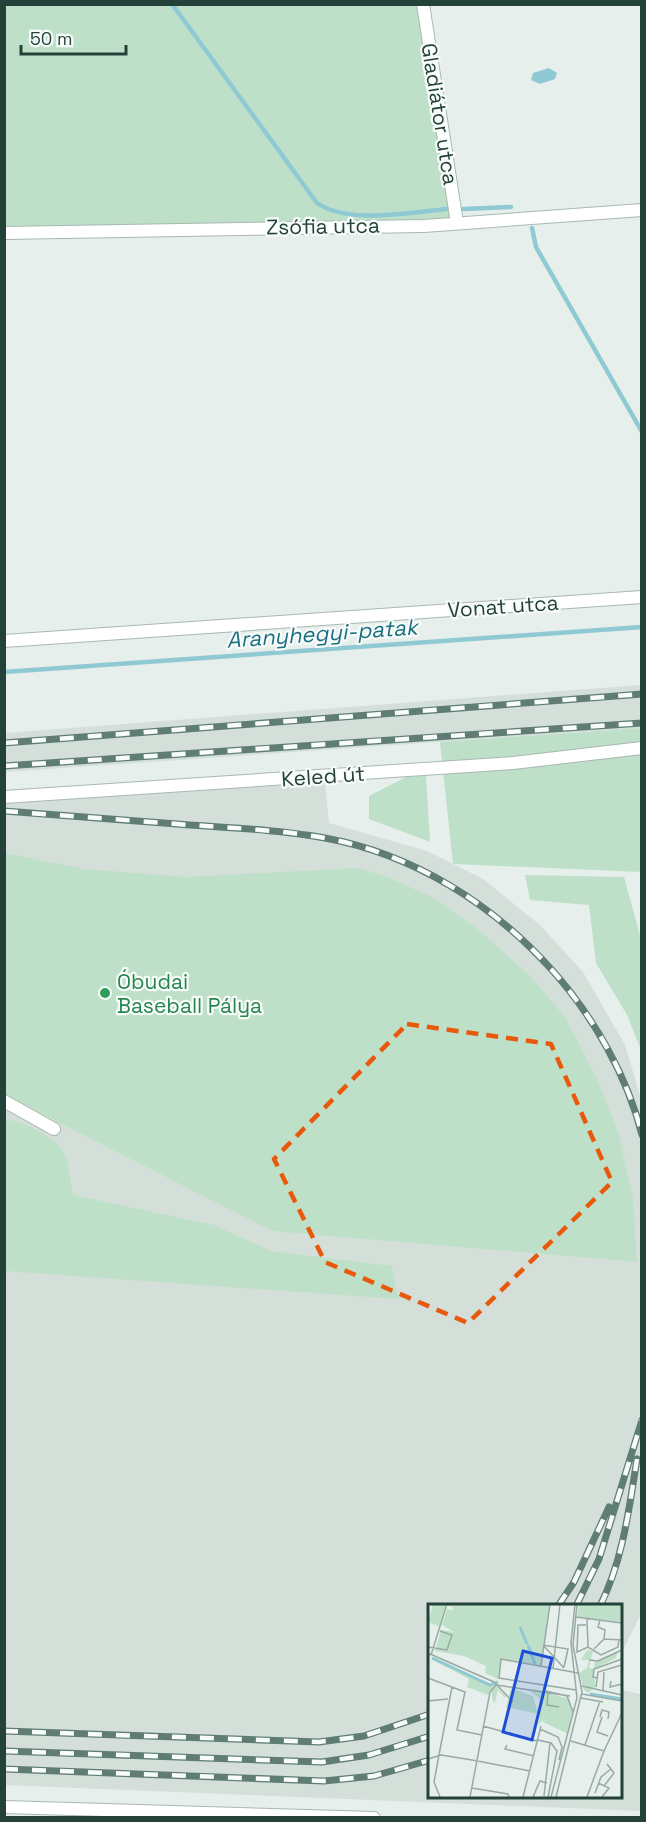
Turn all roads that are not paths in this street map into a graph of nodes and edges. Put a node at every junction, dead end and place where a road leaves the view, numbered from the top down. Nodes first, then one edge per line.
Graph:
1 (423, 4) edge
2 (642, 210) edge
3 (457, 223) junction
4 (4, 233) edge
5 (642, 597) edge
6 (4, 641) edge
7 (642, 748) edge
8 (4, 797) edge
9 (4, 1101) edge
10 (54, 1129) dead end
11 (4, 1807) edge
12 (176, 1815) edge
13 (374, 1818) edge

1 - 3 street, Gladiátor utca
2 - 3 street, Zsófia utca
3 - 4 street, Zsófia utca
5 - 6 street, Vonat utca
7 - 8 street, Keled út
9 - 10 street
11 - 12 street
12 - 13 street

